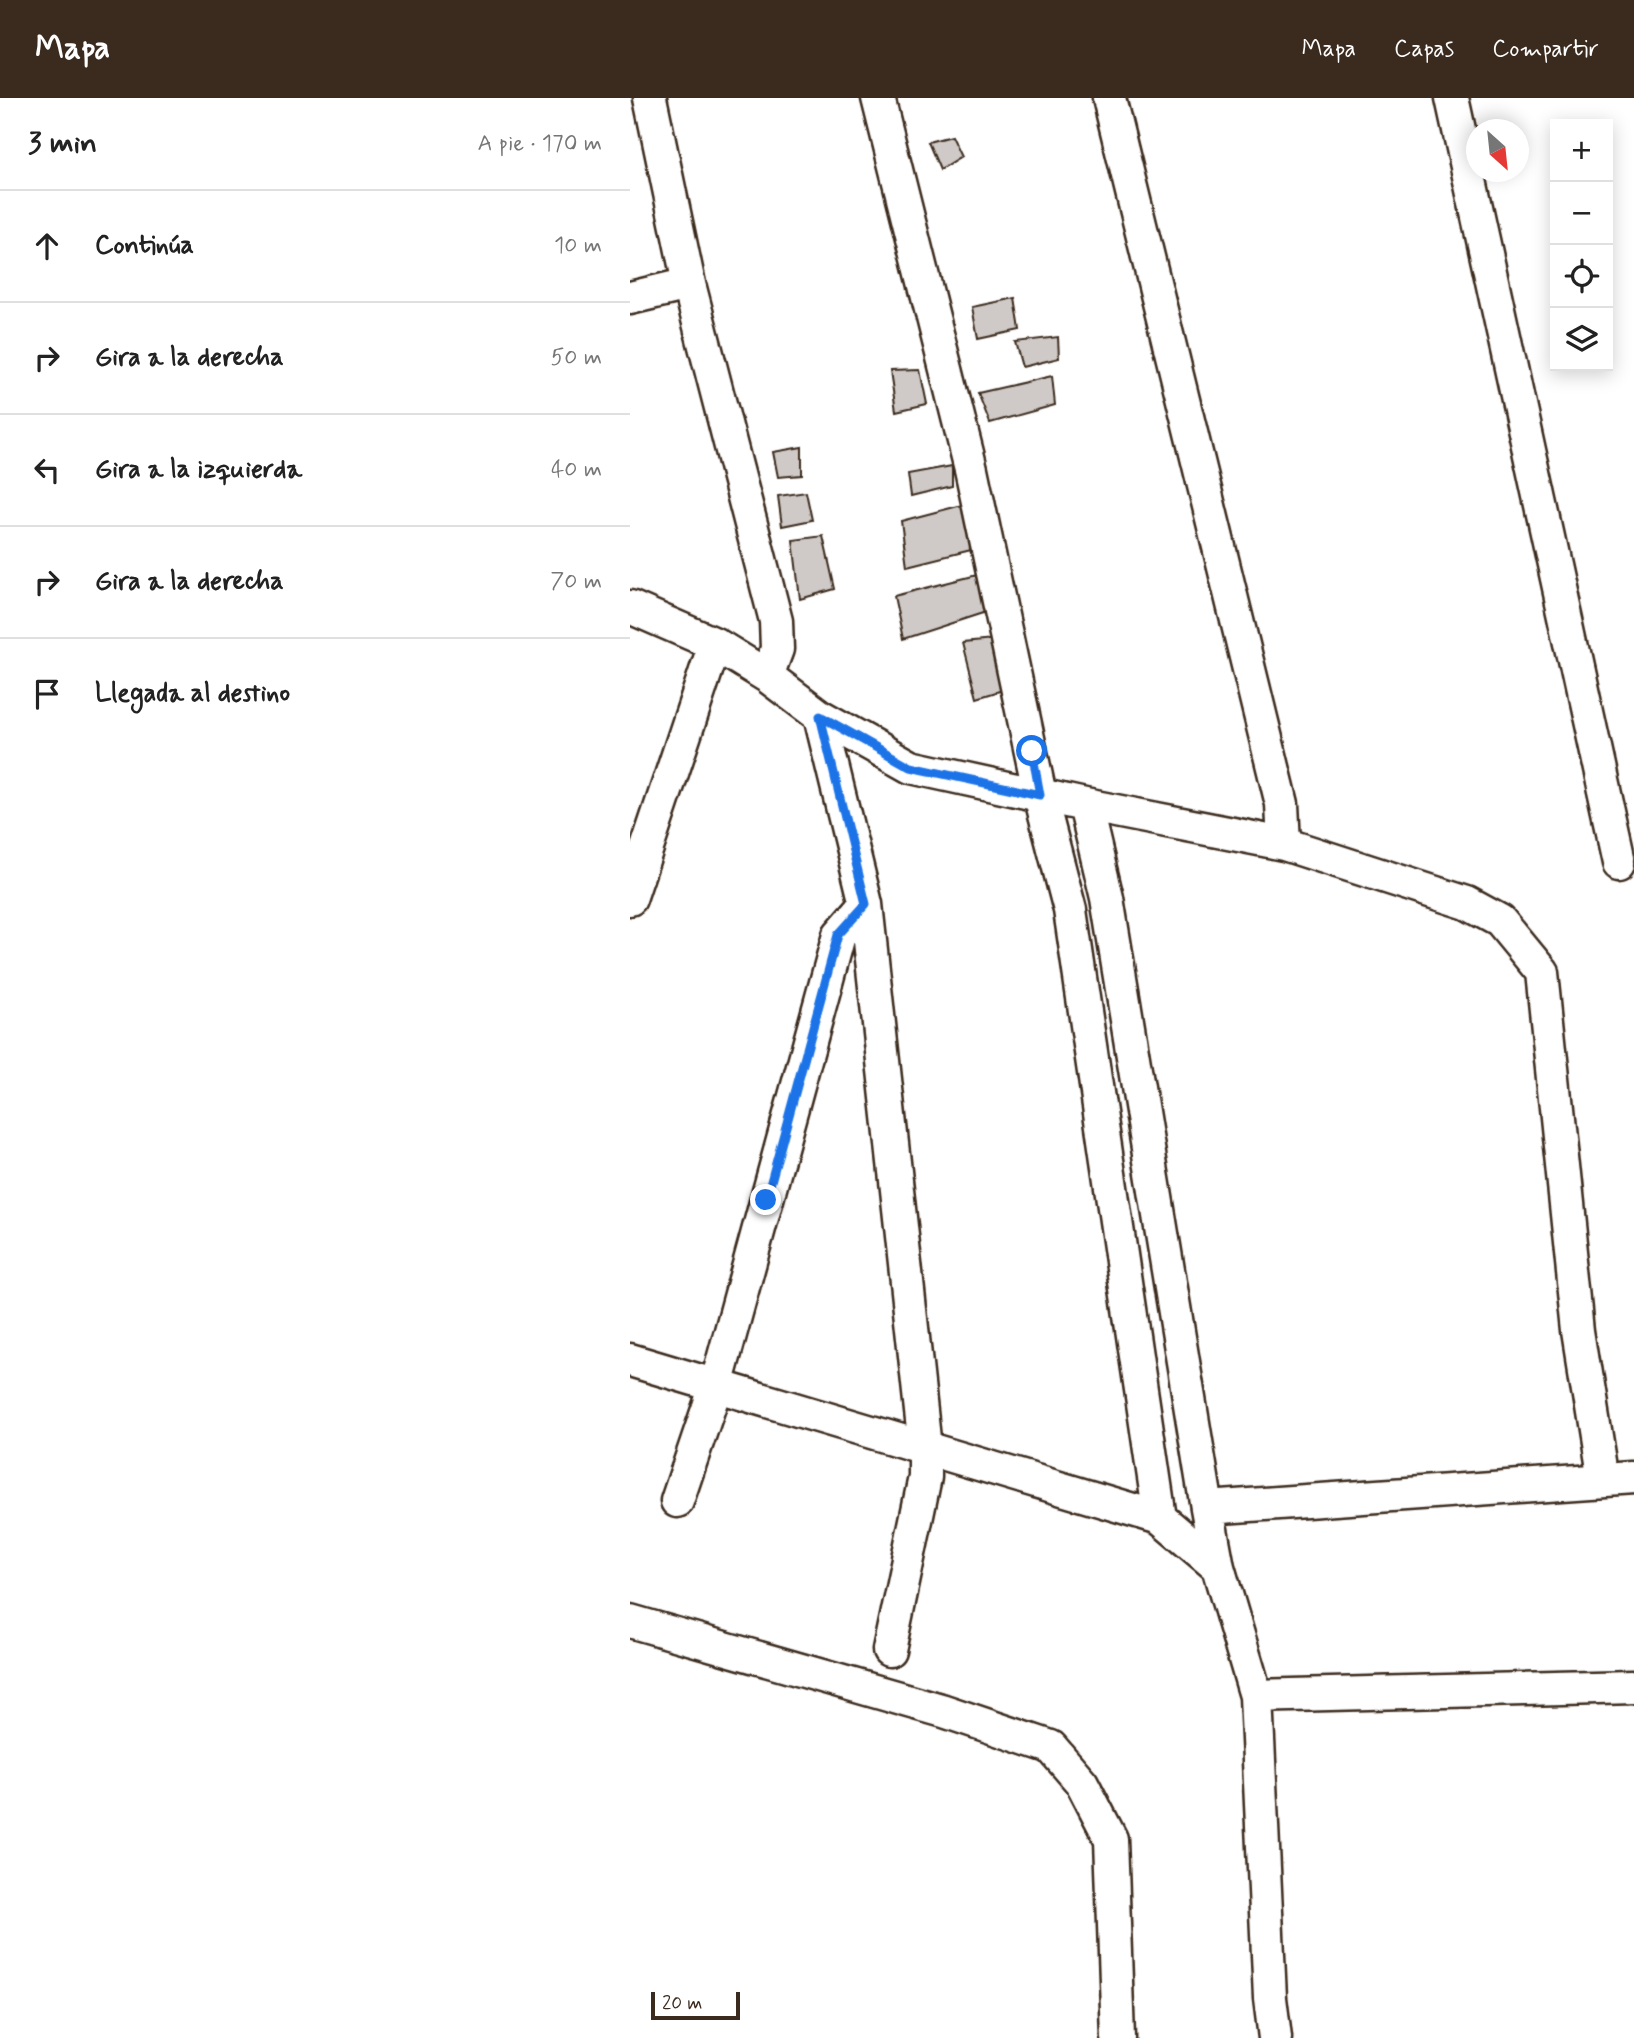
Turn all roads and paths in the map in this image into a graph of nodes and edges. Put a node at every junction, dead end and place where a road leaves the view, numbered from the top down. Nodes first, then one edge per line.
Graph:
1 (650, 98) edge
2 (878, 98) edge
3 (1109, 98) edge
4 (1452, 98) edge
5 (689, 284) junction
6 (630, 298) edge
7 (630, 607) edge
8 (715, 644) junction
9 (767, 676) junction
10 (820, 716) junction
11 (1040, 795) junction
12 (1085, 805) junction
13 (1284, 844) junction
14 (1619, 862) dead end
15 (630, 899) edge
16 (866, 904) junction
17 (630, 1360) edge
18 (716, 1386) junction
19 (925, 1448) junction
20 (1634, 1478) edge
21 (1603, 1480) junction
22 (677, 1501) dead end
23 (1207, 1508) junction
24 (1160, 1518) junction
25 (1218, 1567) junction
26 (630, 1621) edge
27 (889, 1650) dead end
28 (1634, 1686) edge
29 (1255, 1696) junction
30 (1118, 2038) edge
31 (1275, 2038) edge

1 - 5 street
2 - 11 street
3 - 13 street
4 - 14 street
5 - 6 street
5 - 9 street
7 - 8 street
8 - 9 street
8 - 15 street
9 - 10 street
10 - 11 street
10 - 16 street
11 - 12 street
11 - 24 street
12 - 13 street
12 - 23 street
13 - 21 street
16 - 18 street
16 - 19 street
17 - 18 street
18 - 19 street
18 - 22 street
19 - 24 street
19 - 27 street
20 - 21 street
21 - 23 street
23 - 25 street
24 - 25 street
25 - 29 street
26 - 30 street
28 - 29 street
29 - 31 street

